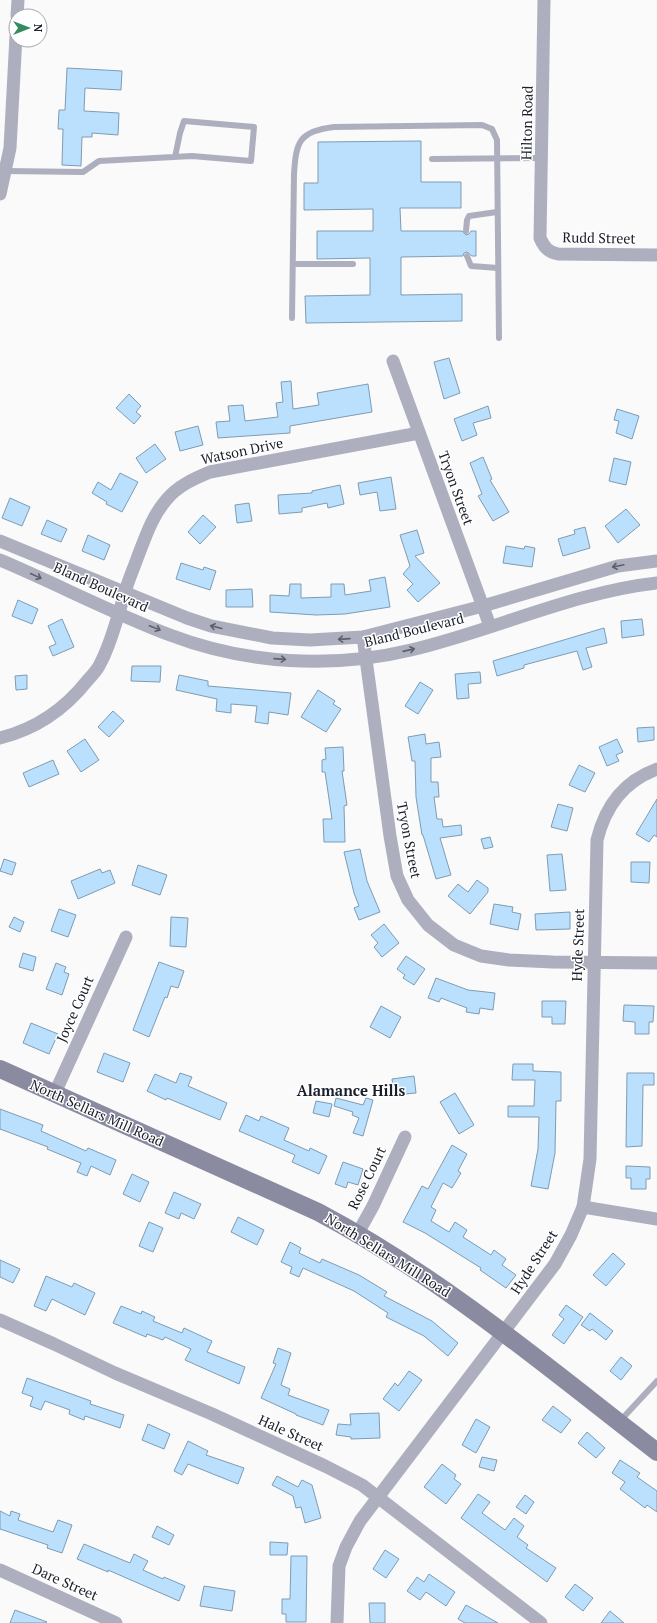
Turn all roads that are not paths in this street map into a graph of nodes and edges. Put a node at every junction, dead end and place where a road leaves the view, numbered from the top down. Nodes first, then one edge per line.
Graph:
1 (544, 0) edge
2 (15, 48) edge
3 (175, 157) junction
4 (496, 158) junction
5 (542, 158) junction
6 (432, 159) dead end
7 (3, 174) edge
8 (0, 194) edge
9 (497, 212) junction
10 (466, 231) dead end
11 (543, 245) joint
12 (657, 255) edge
13 (467, 256) dead end
14 (293, 264) junction
15 (353, 264) dead end
16 (498, 268) junction
17 (292, 318) dead end
18 (499, 338) dead end
19 (393, 361) dead end
20 (419, 433) junction
21 (0, 541) edge
22 (0, 560) edge
23 (657, 561) edge
24 (657, 583) edge
25 (125, 592) junction
26 (483, 606) junction
27 (119, 613) junction
28 (490, 626) junction
29 (363, 637) junction
30 (366, 659) junction
31 (0, 738) edge
32 (657, 769) edge
33 (126, 937) dead end
34 (593, 962) junction
35 (657, 963) edge
36 (0, 1070) edge
37 (54, 1095) junction
38 (405, 1137) dead end
39 (583, 1207) junction
40 (657, 1219) edge
41 (358, 1233) junction
42 (0, 1320) edge
43 (504, 1333) junction
44 (657, 1381) edge
45 (619, 1423) junction
46 (657, 1452) edge
47 (377, 1497) junction
48 (0, 1570) edge
49 (116, 1623) edge
50 (337, 1623) edge
51 (541, 1623) edge

1 - 5 street, Hilton Road
2 - 7 street
3 - 3 lane
3 - 7 lane
4 - 5 lane
4 - 6 lane
4 - 9 lane
4 - 14 lane
5 - 11 street, Hilton Road
7 - 8 street
9 - 10 lane
9 - 16 lane
11 - 12 street, Rudd Street
13 - 16 lane
14 - 15 lane
14 - 17 lane
16 - 18 lane
19 - 20 street, Tryon Street
20 - 25 street, Watson Drive
20 - 26 street, Tryon Street
21 - 25 street, Bland Boulevard
22 -> 27 street, Bland Boulevard
23 -> 26 street, Bland Boulevard
24 - 28 street, Bland Boulevard
25 - 27 street, Watson Drive
29 -> 25 street, Bland Boulevard
26 - 28 street, Tryon Street
26 - 29 street, Bland Boulevard
27 -> 30 street, Bland Boulevard
27 - 31 street, Watson Drive
30 -> 28 street, Bland Boulevard
29 - 30 street, Tryon Street
30 - 34 street, Tryon Street
32 - 34 street, Hyde Street
33 - 37 street, Joyce Court
34 - 35 street, Tryon Street
34 - 39 street, Hyde Street
36 - 37 street, North Sellars Mill Road
37 - 41 street, North Sellars Mill Road
38 - 41 street, Rose Court
39 - 40 street
39 - 43 street, Hyde Street
41 - 43 street, North Sellars Mill Road
42 - 47 street, Hale Street
43 - 45 street, North Sellars Mill Road
43 - 47 street, Hyde Street
44 - 45 lane
45 - 46 street, North Sellars Mill Road
47 - 50 street, Hyde Street
47 - 51 street, Hale Street
48 - 49 street, Dare Street

